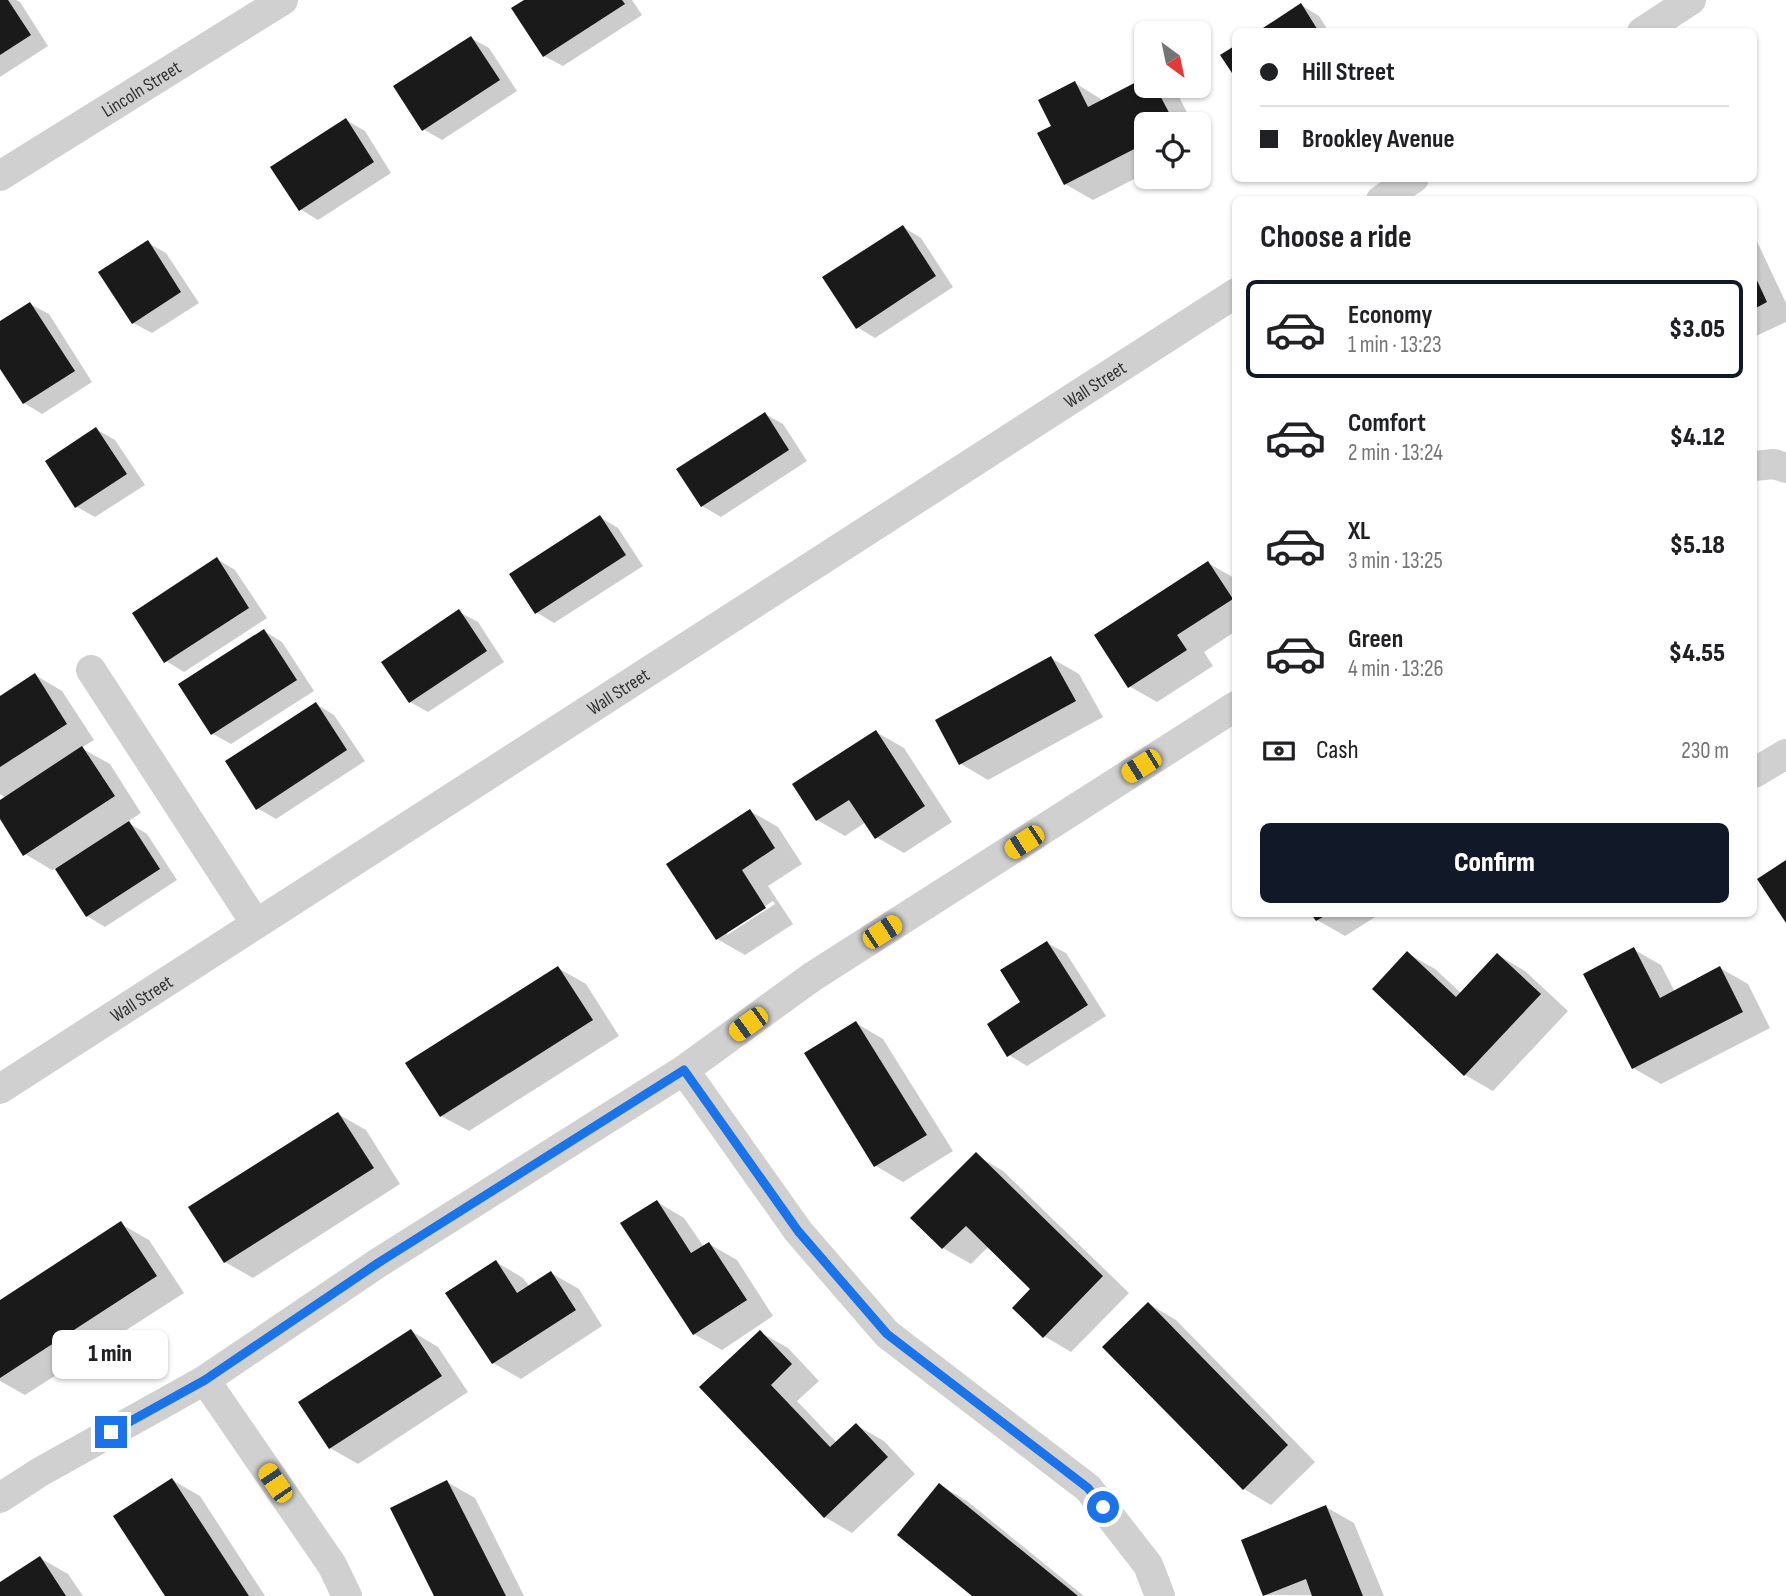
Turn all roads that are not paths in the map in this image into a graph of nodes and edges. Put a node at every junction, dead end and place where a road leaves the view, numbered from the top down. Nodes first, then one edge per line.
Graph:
1 (283, 0) edge
2 (1691, 0) edge
3 (1648, 28) edge
4 (0, 176) edge
5 (1408, 182) edge
6 (1387, 196) edge
7 (1232, 296) edge
8 (1757, 466) edge
9 (1786, 468) edge
10 (90, 670) dead end
11 (1232, 709) edge
12 (1786, 754) edge
13 (1757, 771) edge
14 (256, 924) junction
15 (684, 1070) junction
16 (0, 1089) edge
17 (205, 1380) junction
18 (0, 1498) edge
19 (347, 1596) edge
20 (1160, 1596) edge

1 - 4 street, Lincoln Street
2 - 3 street
5 - 6 street
7 - 14 street, Wall Street
8 - 9 street
10 - 14 street
11 - 15 street
12 - 13 street
14 - 16 street, Wall Street
15 - 17 street
15 - 20 street
17 - 18 street
17 - 19 street

